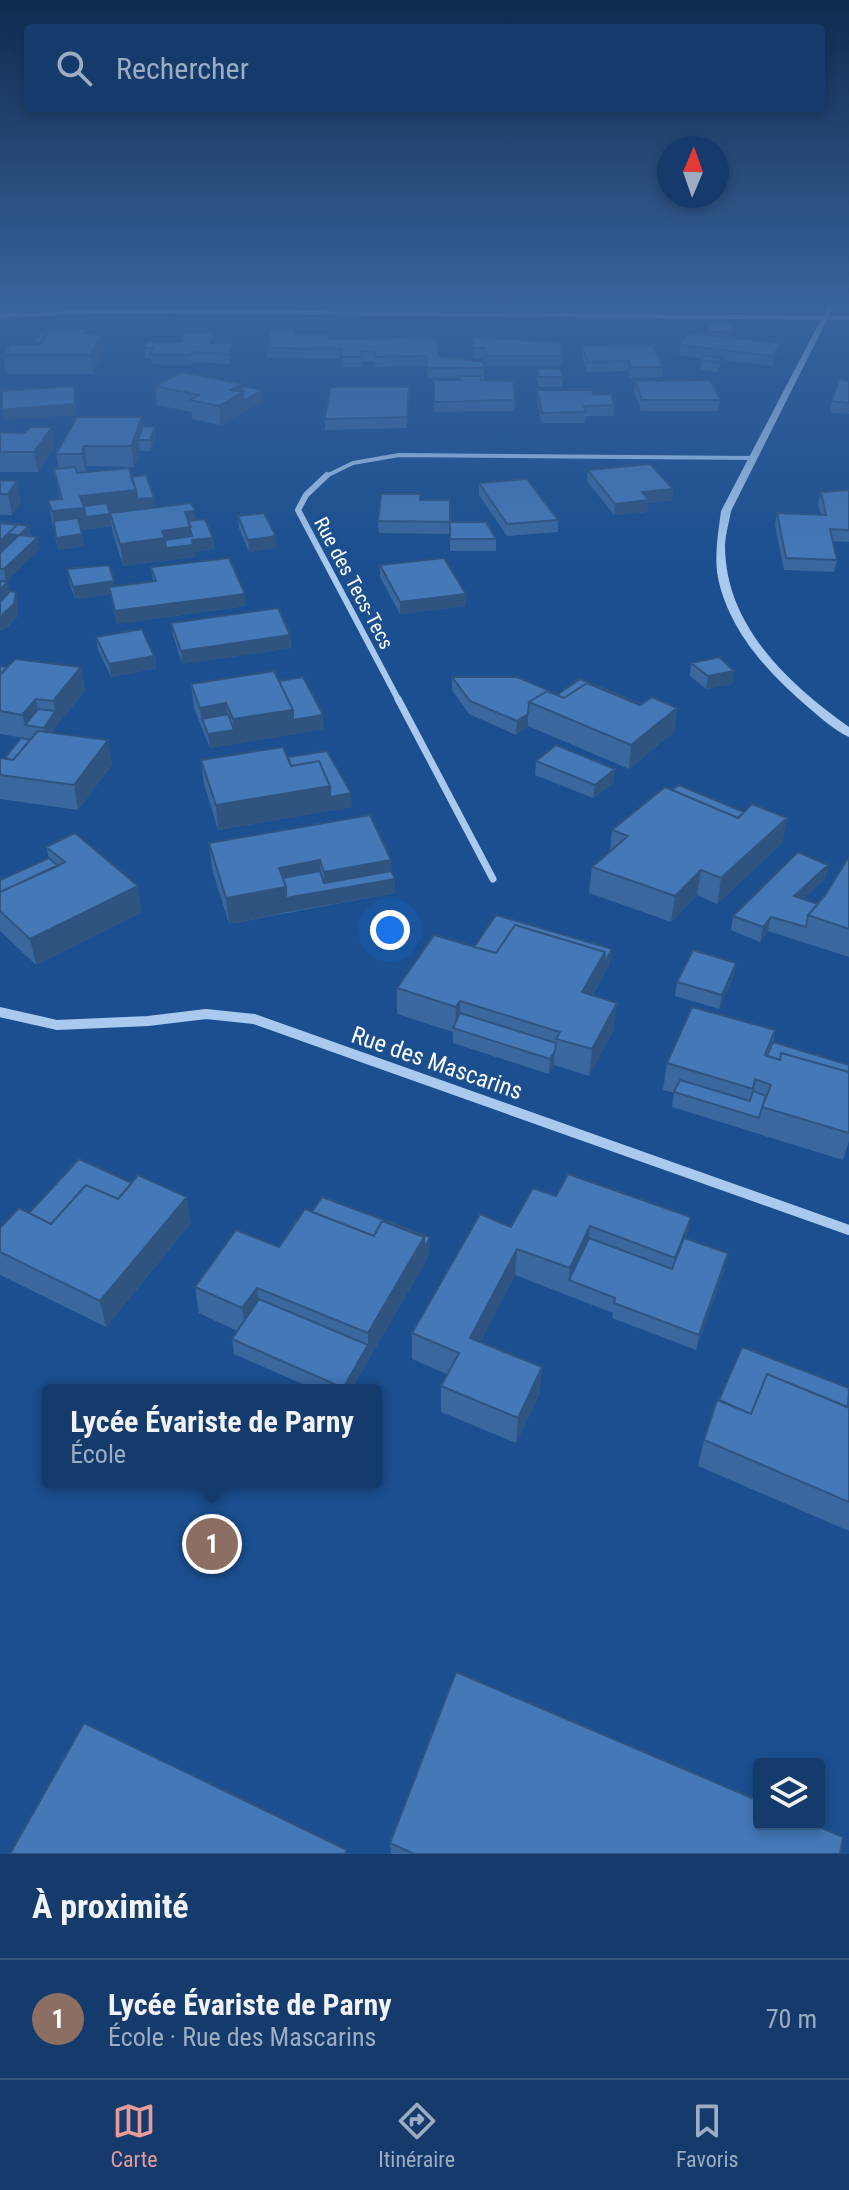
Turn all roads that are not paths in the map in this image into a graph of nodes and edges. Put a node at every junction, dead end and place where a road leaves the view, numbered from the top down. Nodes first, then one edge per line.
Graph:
1 (787, 389) edge
2 (752, 458) junction
3 (849, 733) edge
4 (493, 879) dead end
5 (0, 1012) edge
6 (849, 1230) edge

1 - 2 street
2 - 3 street
2 - 4 street, Rue des Tecs-Tecs
5 - 6 street, Rue des Mascarins

